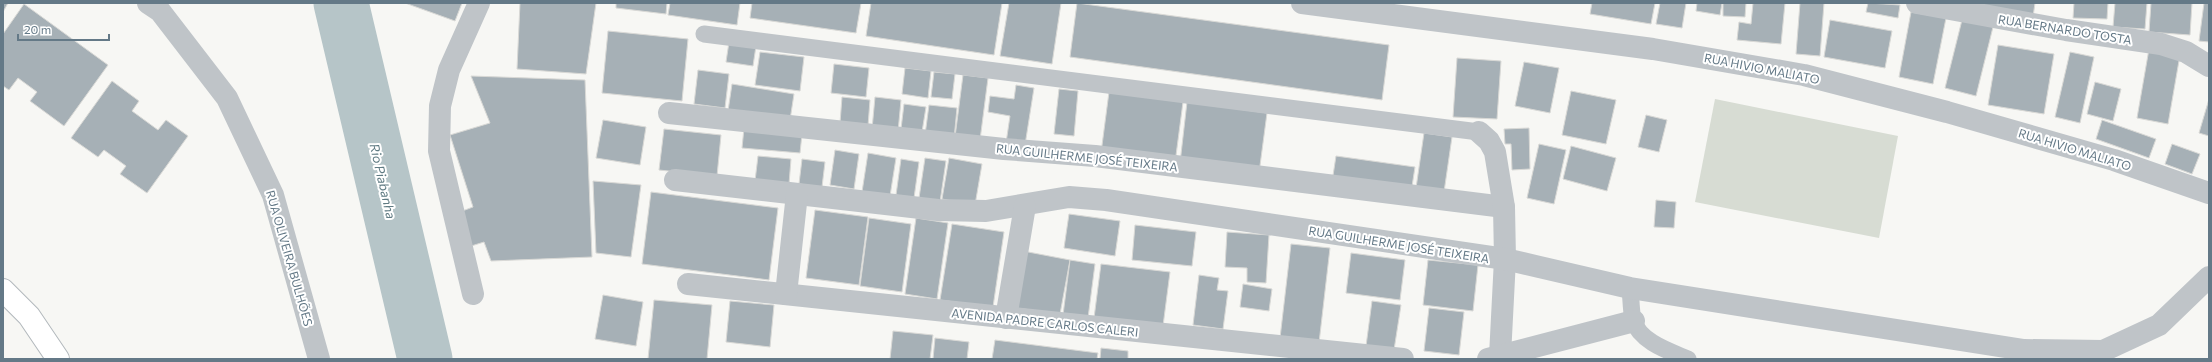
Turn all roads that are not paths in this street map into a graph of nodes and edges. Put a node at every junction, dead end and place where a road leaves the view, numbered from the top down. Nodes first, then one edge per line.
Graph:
1 (148, 3) edge
2 (479, 3) edge
3 (1302, 3) edge
4 (1916, 3) edge
5 (704, 34) dead end
6 (2209, 66) edge
7 (669, 113) dead end
8 (1479, 132) joint
9 (675, 180) dead end
10 (2209, 193) edge
11 (797, 194) junction
12 (1025, 206) junction
13 (1504, 207) junction
14 (1505, 259) junction
15 (2209, 277) edge
16 (688, 284) dead end
17 (1630, 288) junction
18 (3, 290) edge
19 (473, 294) dead end
20 (786, 294) junction
21 (1006, 318) junction
22 (1634, 321) junction
23 (1494, 358) edge
24 (58, 359) edge
25 (319, 359) edge
26 (1403, 359) edge
27 (1688, 359) edge

1 - 25 street, RUA OLIVEIRA BULHÕES
2 - 19 street
3 - 10 street, RUA HIVIO MALIATO
4 - 6 street, RUA BERNARDO TOSTA
5 - 8 lane
7 - 13 street, RUA GUILHERME JOSÉ TEIXEIRA
8 - 13 street
9 - 11 street, RUA GUILHERME JOSÉ TEIXEIRA
11 - 12 street, RUA GUILHERME JOSÉ TEIXEIRA
11 - 20 street
12 - 14 street, RUA GUILHERME JOSÉ TEIXEIRA
12 - 21 street
13 - 14 street
14 - 17 street, RUA GUILHERME JOSÉ TEIXEIRA
14 - 23 street
15 - 17 street, RUA GUILHERME JOSÉ TEIXEIRA
16 - 20 street, AVENIDA PADRE CARLOS CALERI
17 - 22 lane
18 - 24 main road
20 - 21 street, AVENIDA PADRE CARLOS CALERI
21 - 26 street, AVENIDA PADRE CARLOS CALERI
22 - 23 street
22 - 27 lane

